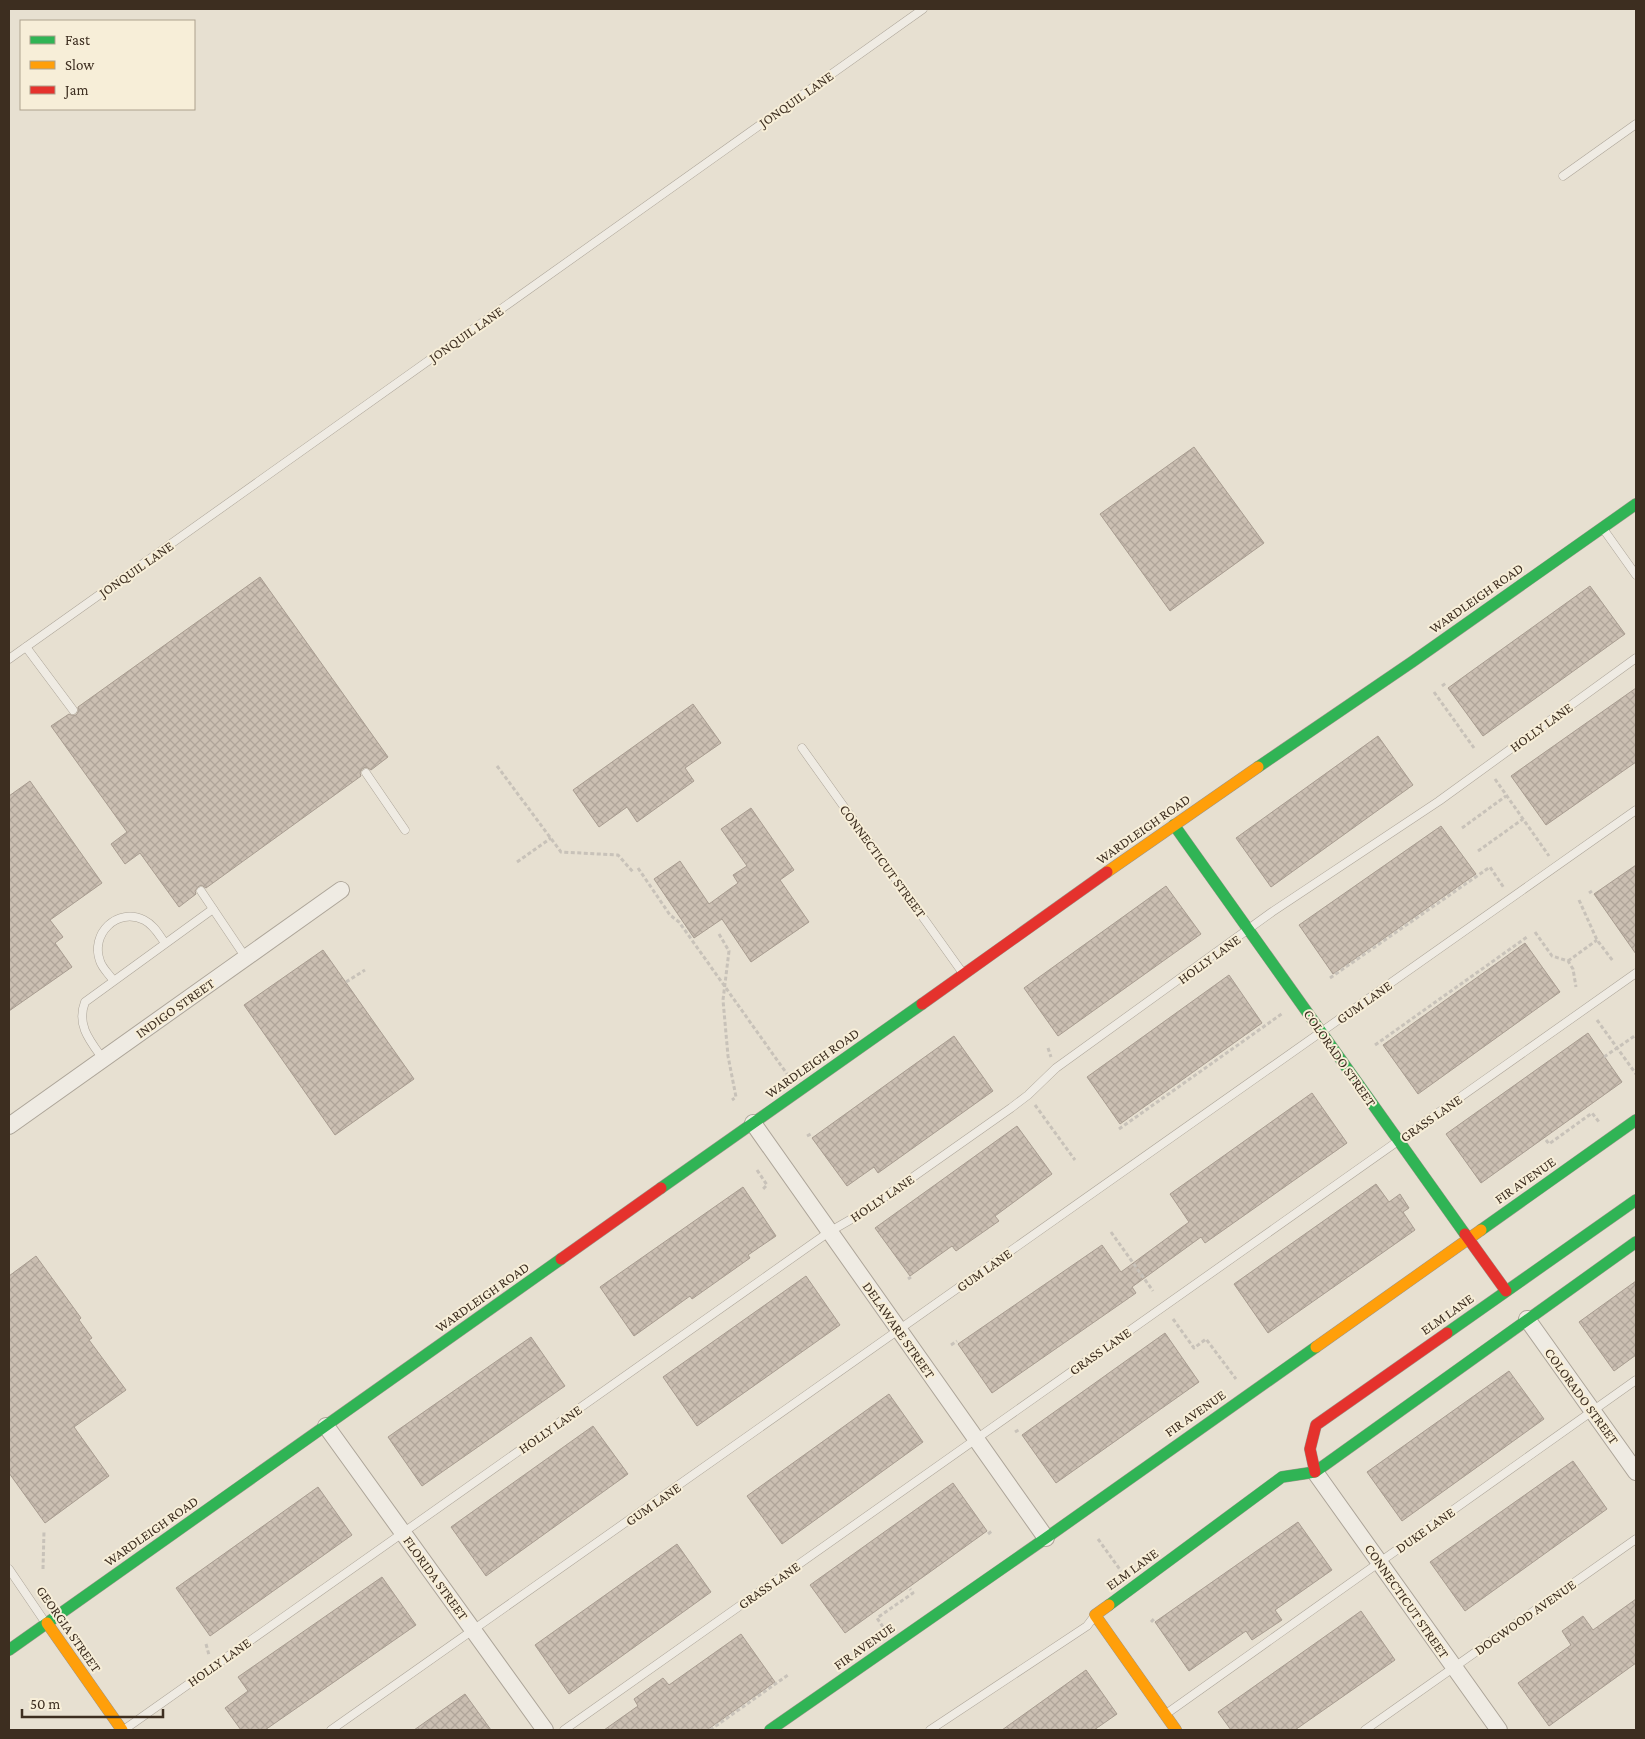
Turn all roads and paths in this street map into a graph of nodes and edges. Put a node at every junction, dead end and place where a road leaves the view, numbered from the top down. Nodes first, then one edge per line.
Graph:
1 (923, 9) edge
2 (1636, 124) edge
3 (1563, 176) dead end
4 (1636, 504) edge
5 (1603, 528) junction
6 (1636, 576) edge
7 (26, 647) junction
8 (1636, 658) edge
9 (9, 660) edge
10 (1446, 683) dead end
11 (1442, 686) dead end
12 (1434, 692) dead end
13 (74, 710) dead end
14 (802, 748) dead end
15 (1474, 748) dead end
16 (497, 766) dead end
17 (366, 773) dead end
18 (1496, 779) dead end
19 (1506, 796) junction
20 (1636, 810) edge
21 (1523, 819) junction
22 (1174, 826) junction
23 (1462, 828) dead end
24 (405, 830) dead end
25 (551, 838) junction
26 (1478, 851) dead end
27 (1549, 856) dead end
28 (517, 862) dead end
29 (638, 868) dead end
30 (633, 872) dead end
31 (1505, 888) dead end
32 (341, 890) dead end
33 (201, 891) dead end
34 (1578, 900) dead end
35 (213, 909) junction
36 (1249, 930) junction
37 (1535, 932) dead end
38 (719, 934) dead end
39 (1527, 937) dead end
40 (1597, 940) junction
41 (165, 943) junction
42 (246, 958) junction
43 (1568, 961) junction
44 (1613, 962) dead end
45 (365, 970) dead end
46 (1636, 973) edge
47 (964, 974) junction
48 (1330, 978) dead end
49 (113, 980) junction
50 (346, 982) dead end
51 (725, 987) junction
52 (1576, 987) dead end
53 (1290, 1008) dead end
54 (1597, 1020) dead end
55 (1321, 1032) junction
56 (1636, 1035) edge
57 (1375, 1045) dead end
58 (1618, 1048) junction
59 (1604, 1057) dead end
60 (102, 1059) junction
61 (787, 1074) dead end
62 (1636, 1074) edge
63 (732, 1100) dead end
64 (1035, 1105) dead end
65 (1592, 1113) dead end
66 (1636, 1120) edge
67 (753, 1123) junction
68 (9, 1126) edge
69 (1119, 1130) dead end
70 (1399, 1140) junction
71 (1546, 1140) dead end
72 (1075, 1160) dead end
73 (757, 1170) dead end
74 (763, 1189) dead end
75 (1636, 1200) edge
76 (829, 1232) junction
77 (1111, 1232) dead end
78 (1468, 1238) junction
79 (1636, 1242) edge
80 (1153, 1291) dead end
81 (1506, 1291) junction
82 (1173, 1319) dead end
83 (1527, 1319) junction
84 (899, 1330) junction
85 (957, 1342) dead end
86 (952, 1345) dead end
87 (1636, 1380) edge
88 (1247, 1394) junction
89 (1593, 1411) junction
90 (326, 1426) junction
91 (1020, 1429) dead end
92 (1016, 1432) dead end
93 (976, 1439) junction
94 (1315, 1472) junction
95 (1636, 1472) edge
96 (993, 1530) dead end
97 (44, 1532) dead end
98 (403, 1533) junction
99 (988, 1534) dead end
100 (1046, 1538) junction
101 (1098, 1539) dead end
102 (1636, 1539) edge
103 (1380, 1562) junction
104 (9, 1569) edge
105 (43, 1569) dead end
106 (1123, 1574) dead end
107 (910, 1589) dead end
108 (1095, 1615) junction
109 (877, 1618) dead end
110 (46, 1623) junction
111 (473, 1630) junction
112 (9, 1650) edge
113 (1454, 1667) junction
114 (788, 1675) dead end
115 (1164, 1715) junction
116 (122, 1730) edge
117 (331, 1730) edge
118 (545, 1730) edge
119 (564, 1730) edge
120 (710, 1730) edge
121 (770, 1730) edge
122 (930, 1730) edge
123 (1176, 1730) edge
124 (1364, 1730) edge
125 (1499, 1730) edge

1 - 7 lane, JONQUIL LANE
2 - 3 lane
4 - 5 street, WARDLEIGH ROAD
5 - 6 lane
5 - 22 street, WARDLEIGH ROAD
7 - 9 lane, JONQUIL LANE
7 - 13 lane
8 - 36 lane, HOLLY LANE
10 - 11 path
12 - 15 path
14 - 47 lane, CONNECTICUT STREET
16 - 25 path
17 - 24 lane
18 - 19 path
19 - 21 path
19 - 23 path
20 - 55 lane, GUM LANE
21 - 26 path
21 - 27 path
22 - 36 street, COLORADO STREET
22 - 47 street, WARDLEIGH ROAD
25 - 28 path
25 - 30 path
29 - 51 path
31 - 48 path
32 - 42 street, INDIGO STREET
33 - 35 lane
34 - 40 path
35 - 41 lane
35 - 42 lane
36 - 55 street, COLORADO STREET
36 - 76 lane, HOLLY LANE
37 - 43 path
38 - 51 path
39 - 57 path
40 - 43 path
40 - 44 path
41 - 49 lane
41 - 49 lane
42 - 60 street, INDIGO STREET
43 - 52 path
45 - 50 path
46 - 70 lane, GRASS LANE
47 - 67 street, WARDLEIGH ROAD
49 - 60 lane
51 - 61 path
51 - 63 path
53 - 69 path
54 - 58 path
55 - 70 street, COLORADO STREET
55 - 84 lane, GUM LANE
56 - 58 path
58 - 59 path
58 - 62 path
60 - 68 street, INDIGO STREET
64 - 72 path
65 - 71 path
66 - 78 street, FIR AVENUE
67 - 76 street, DELAWARE STREET
67 - 90 street, WARDLEIGH ROAD
70 - 78 street, COLORADO STREET
70 - 93 lane, GRASS LANE
73 - 74 path
75 - 81 street, ELM LANE
76 - 84 street, DELAWARE STREET
76 - 98 lane, HOLLY LANE
77 - 80 path
78 - 81 street, COLORADO STREET
78 - 88 street, FIR AVENUE
79 - 83 street, ELM LANE
81 - 94 street, ELM LANE
82 - 88 path
83 - 89 street, COLORADO STREET
83 - 94 street, ELM LANE
84 - 93 street, DELAWARE STREET
84 - 111 lane, GUM LANE
85 - 86 path
87 - 89 lane, DUKE LANE
88 - 100 street, FIR AVENUE
89 - 95 street, COLORADO STREET
89 - 103 lane, DUKE LANE
90 - 98 street, FLORIDA STREET
90 - 110 street, WARDLEIGH ROAD
91 - 92 path
93 - 100 street, DELAWARE STREET
93 - 119 lane, GRASS LANE
94 - 103 street, CONNECTICUT STREET
94 - 108 street, ELM LANE
96 - 99 path
97 - 105 path
98 - 111 street, FLORIDA STREET
98 - 116 lane, HOLLY LANE
100 - 121 street, FIR AVENUE
101 - 106 path
102 - 113 lane, DOGWOOD AVENUE
103 - 113 street, CONNECTICUT STREET
103 - 115 lane, DUKE LANE
104 - 110 lane, GEORGIA STREET
107 - 109 path
108 - 115 street
108 - 122 lane
110 - 112 street, WARDLEIGH ROAD
110 - 116 street, GEORGIA STREET
111 - 117 lane, GUM LANE
111 - 118 street, FLORIDA STREET
113 - 124 lane, DOGWOOD AVENUE
113 - 125 street, CONNECTICUT STREET
114 - 120 path
115 - 123 street

